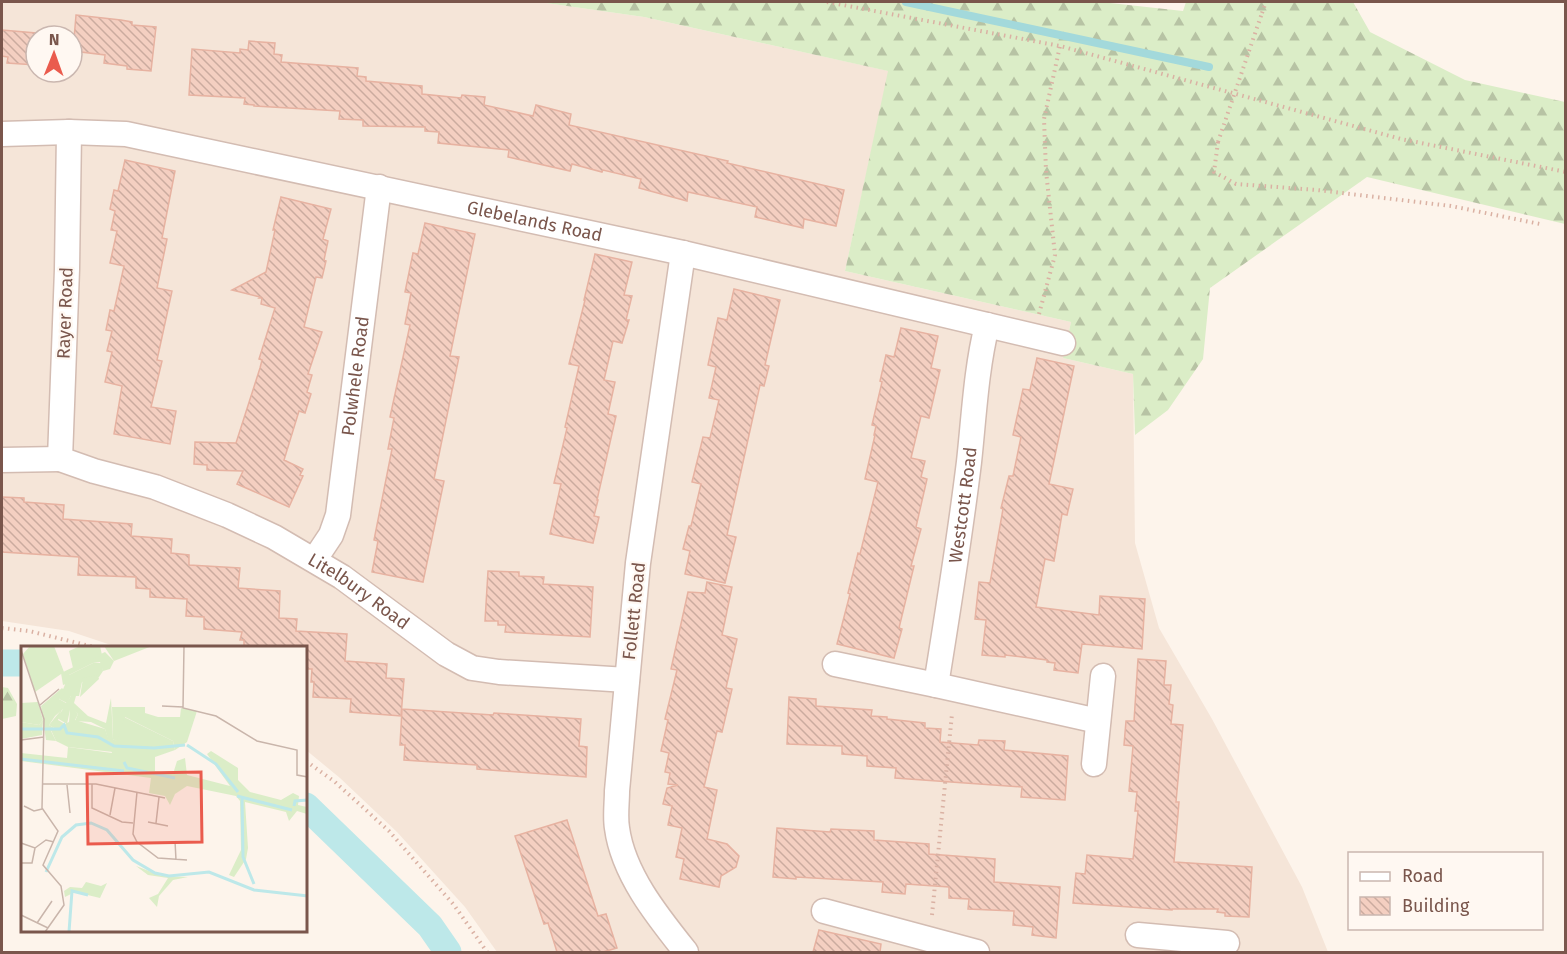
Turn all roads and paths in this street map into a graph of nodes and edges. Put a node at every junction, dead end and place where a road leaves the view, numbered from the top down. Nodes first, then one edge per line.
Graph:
1 (827, 2) edge
2 (1266, 2) edge
3 (1060, 46) junction
4 (69, 132) junction
5 (2, 134) edge
6 (1566, 172) edge
7 (380, 187) junction
8 (1540, 224) dead end
9 (683, 253) junction
10 (987, 326) junction
11 (1032, 335) junction
12 (1063, 343) dead end
13 (60, 459) junction
14 (2, 460) edge
15 (315, 559) junction
16 (2, 628) edge
17 (90, 646) edge
18 (835, 664) dead end
19 (1103, 676) dead end
20 (627, 681) junction
21 (945, 687) junction
22 (1098, 721) junction
23 (308, 762) edge
24 (1094, 764) dead end
25 (824, 911) dead end
26 (1138, 935) dead end
27 (922, 943) edge
28 (1227, 943) dead end
29 (1196, 946) edge
30 (487, 952) edge
31 (686, 952) edge
32 (977, 952) edge

1 - 3 path
2 - 8 path, bridge
3 - 6 path
3 - 11 path
4 - 5 street, Glebelands Road
4 - 7 street, Glebelands Road
4 - 13 street, Rayer Road
7 - 9 street, Glebelands Road
7 - 15 street, Polwhele Road
9 - 10 street, Glebelands Road
9 - 20 street, Follett Road
10 - 11 street, Glebelands Road
10 - 21 street, Westcott Road
11 - 12 street, Glebelands Road
13 - 14 street
13 - 15 street, Litelbury Road
15 - 20 street, Litelbury Road
16 - 17 path
18 - 21 street
19 - 22 street
20 - 31 street, Follett Road
21 - 22 street
21 - 27 path
22 - 24 street
23 - 30 path
25 - 27 street
26 - 29 street
27 - 32 street
28 - 29 street

